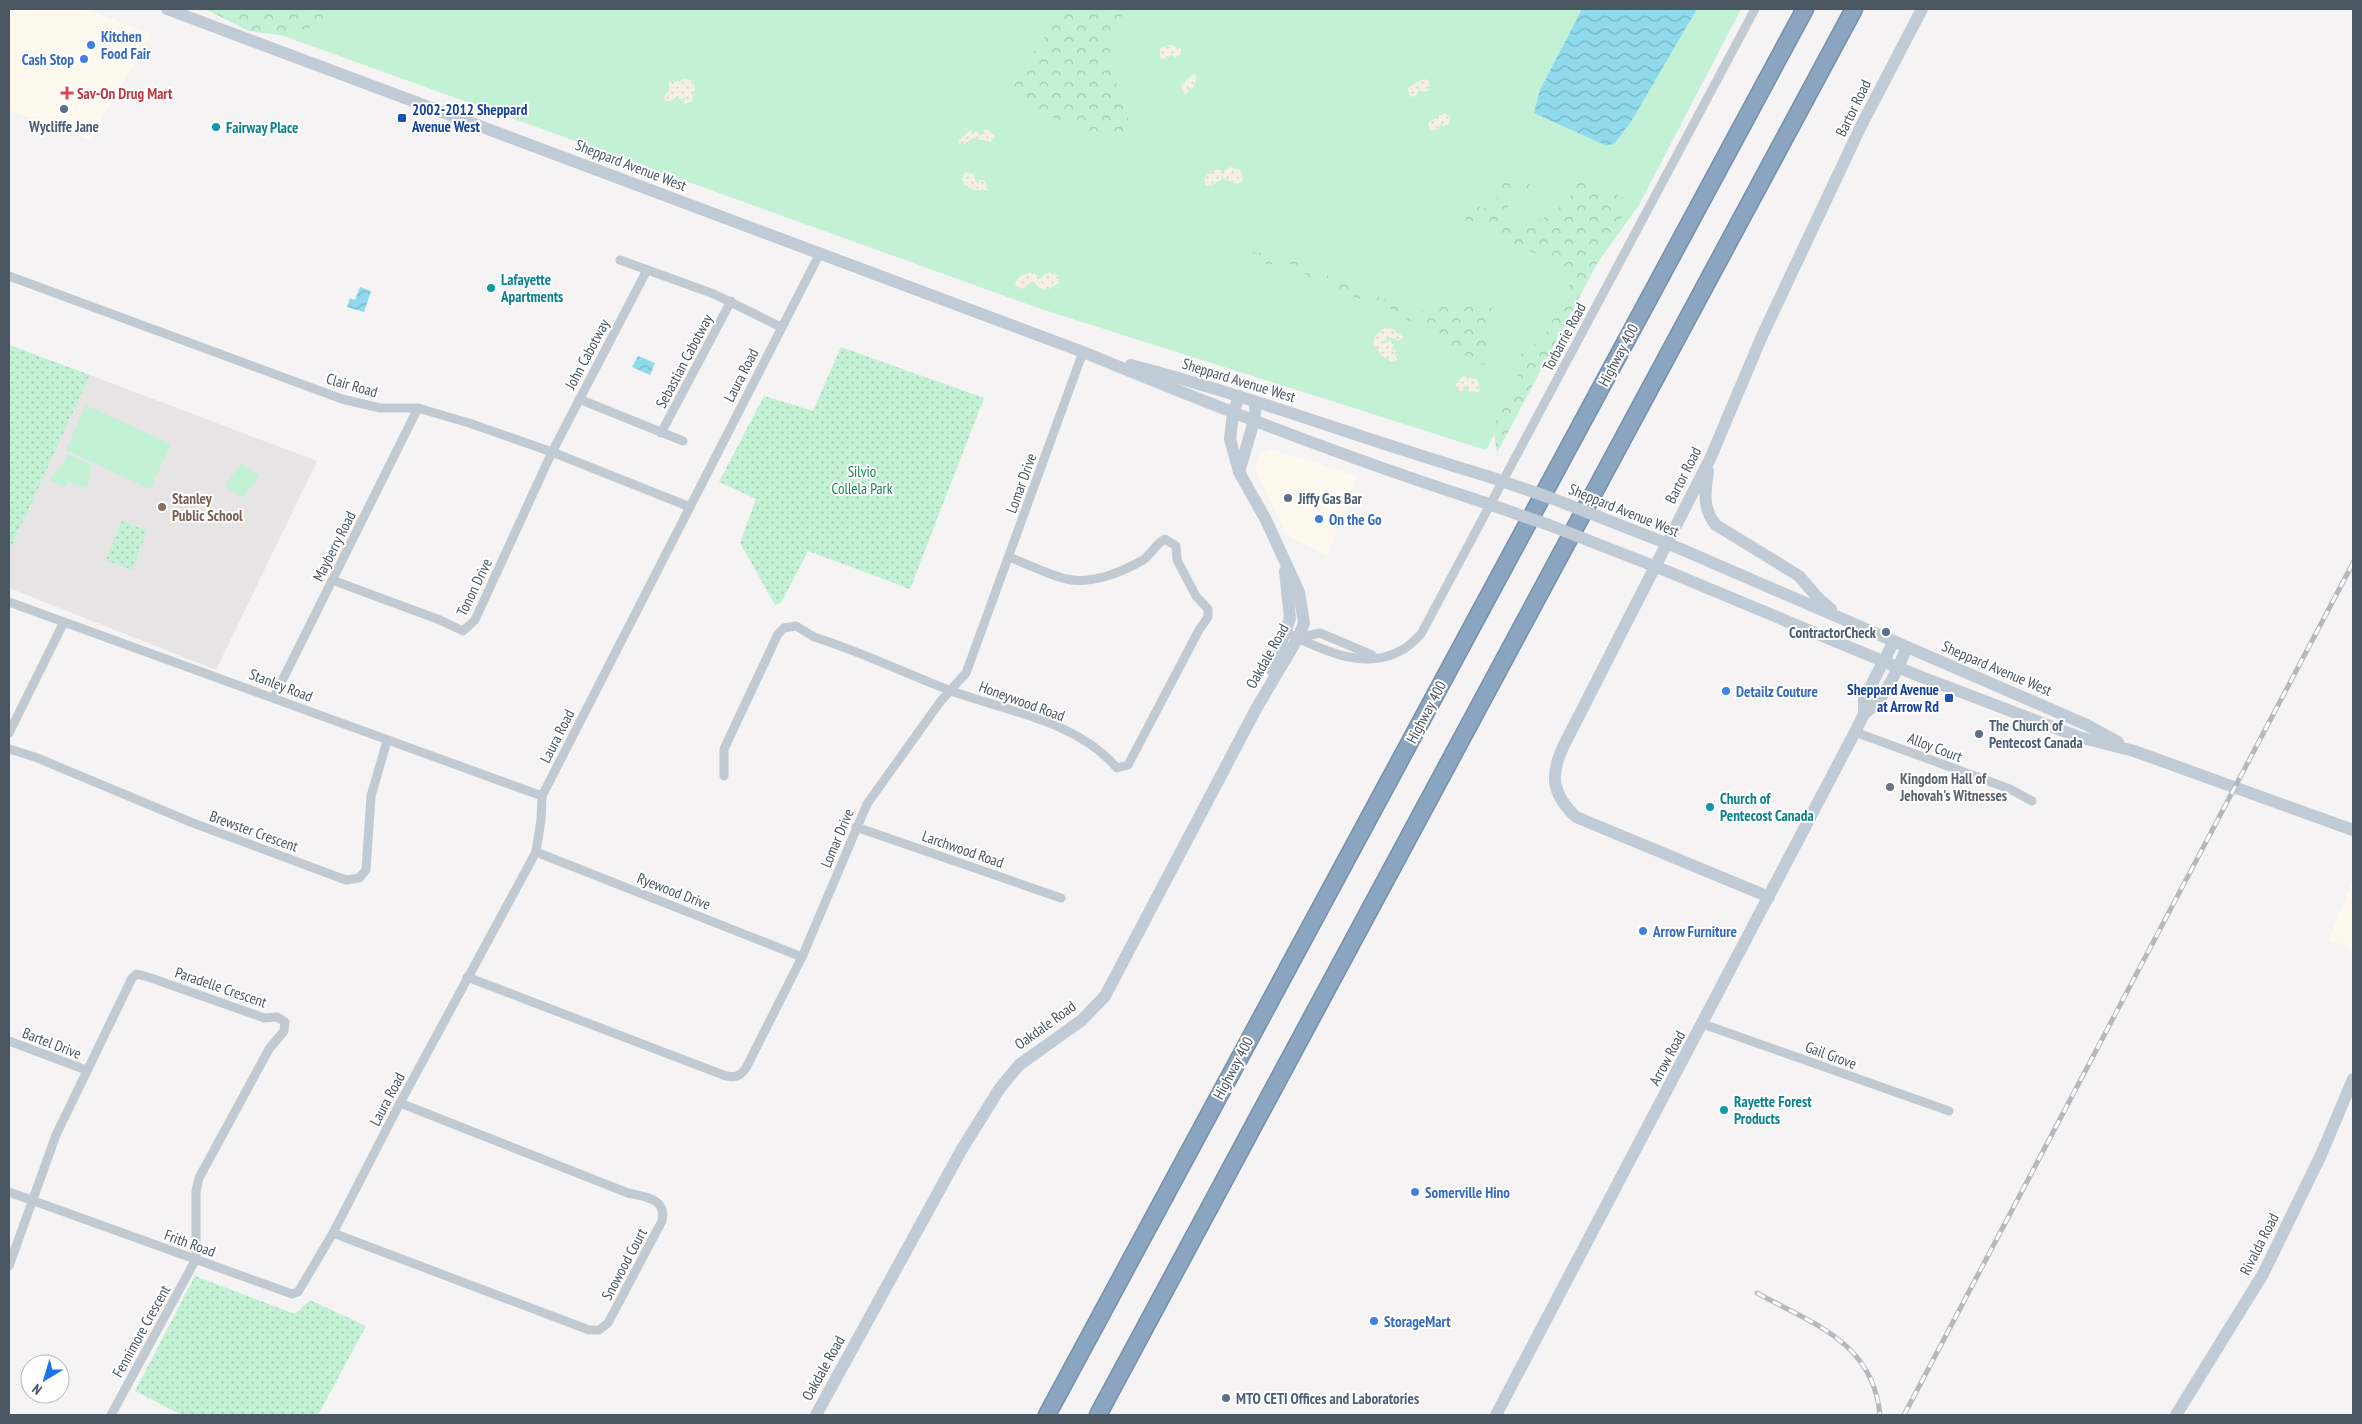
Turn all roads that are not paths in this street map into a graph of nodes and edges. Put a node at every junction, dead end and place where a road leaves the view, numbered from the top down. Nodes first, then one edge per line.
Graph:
1 (167, 9) edge
2 (1755, 9) edge
3 (1805, 9) edge
4 (1854, 9) edge
5 (1922, 9) edge
6 (820, 253) junction
7 (620, 260) dead end
8 (647, 270) junction
9 (9, 276) edge
10 (731, 301) junction
11 (781, 327) junction
12 (1082, 352) junction
13 (1239, 396) junction
14 (579, 400) junction
15 (1256, 402) junction
16 (418, 408) junction
17 (1233, 414) junction
18 (1254, 421) junction
19 (661, 433) junction
20 (683, 441) dead end
21 (552, 452) junction
22 (1710, 459) junction
23 (1240, 472) junction
24 (690, 507) junction
25 (1009, 557) junction
26 (332, 580) junction
27 (9, 602) edge
28 (1840, 616) junction
29 (64, 622) junction
30 (1292, 636) junction
31 (1894, 642) junction
32 (1907, 647) junction
33 (1378, 657) junction
34 (1884, 660) junction
35 (1898, 667) junction
36 (950, 690) junction
37 (274, 697) junction
38 (1864, 714) junction
39 (1855, 732) junction
40 (9, 733) edge
41 (387, 741) junction
42 (9, 749) edge
43 (2134, 751) junction
44 (724, 776) dead end
45 (542, 796) junction
46 (2032, 801) dead end
47 (856, 826) junction
48 (2353, 830) edge
49 (536, 852) junction
50 (1769, 897) junction
51 (1061, 898) dead end
52 (802, 956) junction
53 (467, 977) junction
54 (1703, 1024) junction
55 (9, 1041) edge
56 (86, 1070) junction
57 (2353, 1079) edge
58 (400, 1103) junction
59 (1949, 1111) dead end
60 (9, 1192) edge
61 (33, 1200) junction
62 (333, 1233) junction
63 (196, 1260) junction
64 (9, 1266) edge
65 (111, 1415) edge
66 (816, 1415) edge
67 (1047, 1415) edge
68 (1098, 1415) edge
69 (1496, 1415) edge
70 (2176, 1415) edge

1 - 6 main road, Sheppard Avenue West
2 - 33 street, Torbarrie Road
3 - 67 highway, Highway 400
4 - 68 highway
5 - 22 main road, Bartor Road
6 - 11 street, Laura Road
6 - 12 main road, Sheppard Avenue West
7 - 8 street
8 - 10 street
8 - 14 street, John Cabotway
9 - 16 street, Clair Road
10 - 11 street
10 - 19 street, Sebastian Cabotway
11 - 24 street, Laura Road
12 - 13 main road, Sheppard Avenue West
12 - 17 main road, Sheppard Avenue West
12 - 25 street, Lomar Drive
13 - 15 main road, Sheppard Avenue West
13 - 17 main road, Oakdale Road
14 - 19 street
14 - 21 street, John Cabotway
15 - 18 main road
15 - 28 main road, Sheppard Avenue West, bridge
16 - 21 street, Clair Road
16 - 26 street, Mayberry Road
17 - 18 main road, Sheppard Avenue West
17 - 23 main road, Oakdale Road
18 - 23 main road
18 - 34 main road, Sheppard Avenue West, bridge
19 - 20 street
21 - 24 street, Clair Road
21 - 26 street, Tonon Drive
22 - 28 main road
22 - 50 main road, Bartor Road
23 - 30 main road, Oakdale Road
24 - 45 street, Laura Road
25 - 36 street, Lomar Drive
25 - 36 street, Honeywood Road
26 - 37 street, Mayberry Road
27 - 29 street, Stanley Road
28 - 31 main road, Sheppard Avenue West
29 - 37 street, Stanley Road
29 - 40 street
30 - 33 street, Torbarrie Road
30 - 33 street
30 - 66 main road, Oakdale Road
31 - 32 main road, Sheppard Avenue West
31 - 34 main road, Arrow Road
32 - 35 main road, Arrow Road
32 - 43 main road, Sheppard Avenue West
34 - 35 main road, Sheppard Avenue West
34 - 38 main road, Arrow Road
35 - 38 main road, Arrow Road
35 - 43 main road, Sheppard Avenue West
36 - 44 street, Honeywood Road
36 - 47 street, Lomar Drive
37 - 41 street, Stanley Road
38 - 39 main road, Arrow Road
39 - 46 street, Alloy Court
39 - 50 main road, Arrow Road
41 - 42 street, Brewster Crescent
41 - 45 street, Stanley Road
43 - 48 main road, Sheppard Avenue West
45 - 49 street, Laura Road
47 - 51 street, Larchwood Road
47 - 52 street, Lomar Drive
49 - 52 street, Ryewood Drive
49 - 53 street, Laura Road
50 - 54 main road, Arrow Road
52 - 53 street, Lomar Drive
53 - 58 street, Laura Road
54 - 59 street, Gail Grove
54 - 69 main road, Arrow Road
55 - 56 street, Bartel Drive
56 - 61 street, Paradelle Crescent
56 - 63 street, Paradelle Crescent
57 - 70 main road, Rivalda Road
58 - 62 street, Laura Road
58 - 62 street, Snowood Court
60 - 61 street, Frith Road
61 - 63 street, Frith Road
61 - 64 street
62 - 63 street, Frith Road
63 - 65 street, Fennimore Crescent

